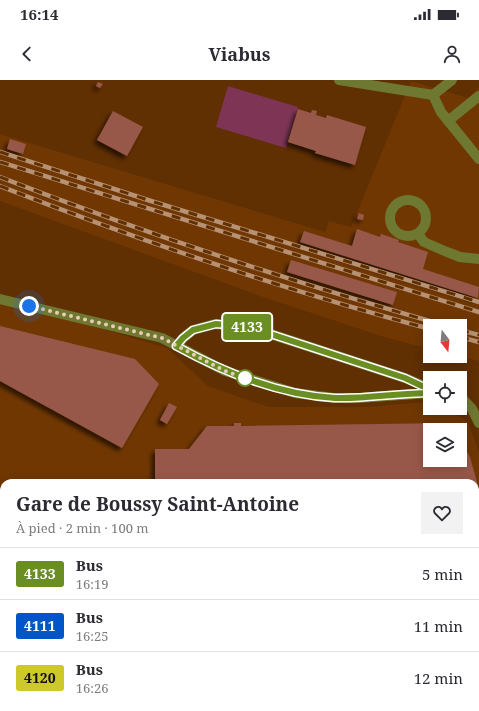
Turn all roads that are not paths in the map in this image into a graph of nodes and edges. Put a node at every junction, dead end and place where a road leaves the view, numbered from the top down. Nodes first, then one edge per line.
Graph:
1 (339, 80) edge
2 (452, 80) edge
3 (433, 95) junction
4 (479, 96) edge
5 (448, 121) junction
6 (479, 159) edge
7 (418, 234) dead end
8 (479, 259) edge
9 (0, 299) edge
10 (176, 346) junction
11 (423, 388) edge
12 (423, 393) edge
13 (467, 404) edge
14 (479, 423) edge

1 - 3 street
2 - 3 street
3 - 5 street
4 - 5 street
5 - 6 street
7 - 8 street
9 - 10 street
10 - 11 street
10 - 12 street
13 - 14 street

